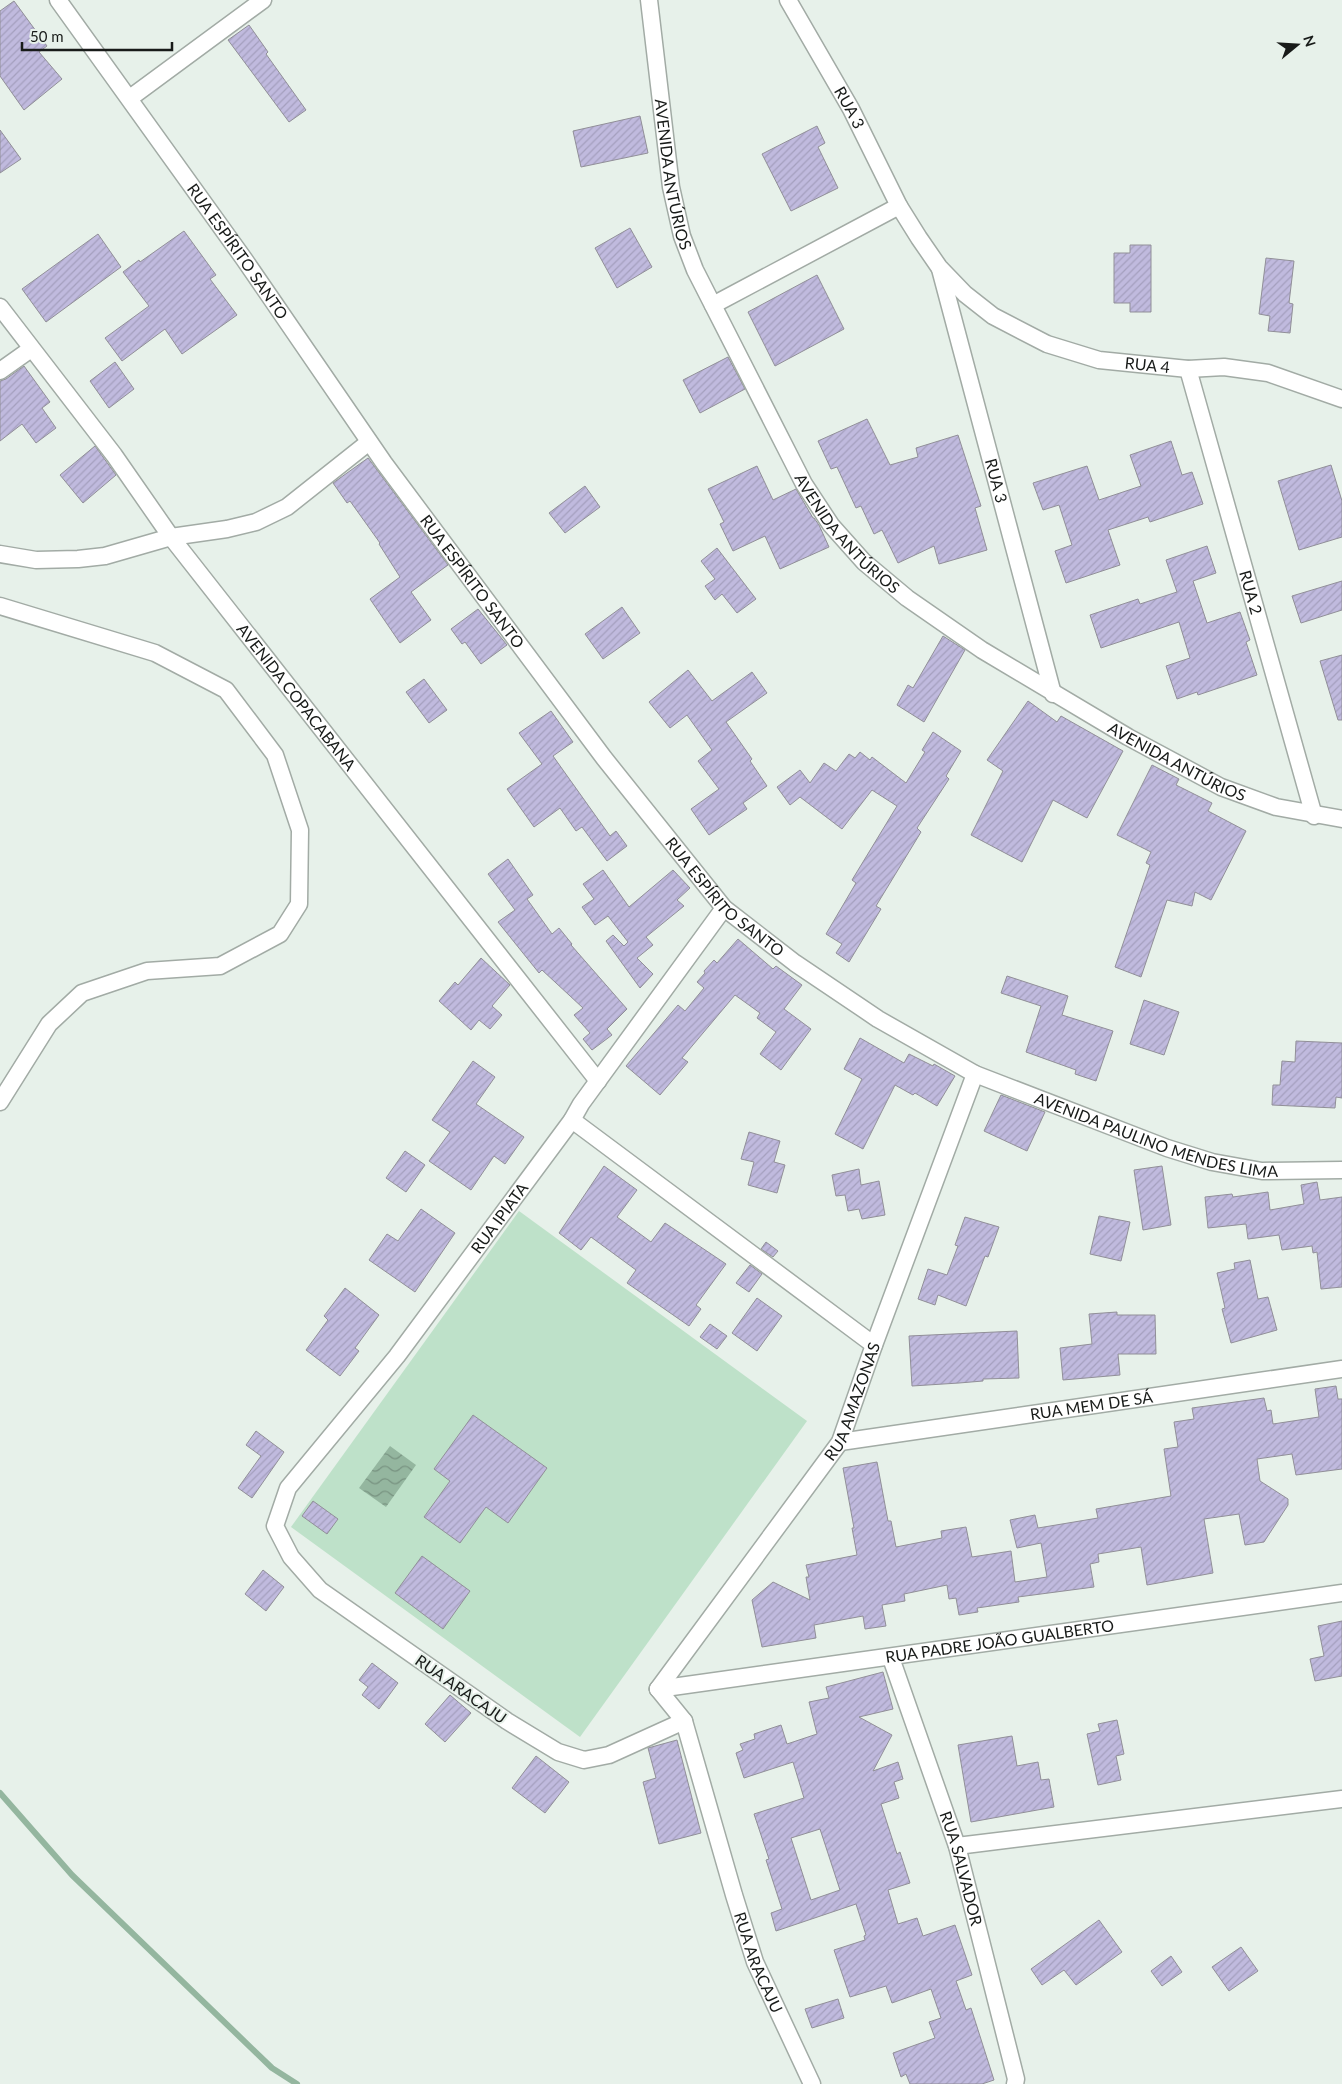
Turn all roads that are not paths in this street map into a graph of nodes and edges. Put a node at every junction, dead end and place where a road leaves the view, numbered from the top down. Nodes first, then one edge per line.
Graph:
1 (58, 0) edge
2 (263, 0) edge
3 (649, 0) edge
4 (788, 0) edge
5 (130, 98) junction
6 (899, 206) junction
7 (939, 267) junction
8 (965, 294) joint
9 (713, 305) junction
10 (0, 307) edge
11 (31, 349) junction
12 (1188, 369) junction
13 (0, 371) edge
14 (1342, 399) edge
15 (369, 442) junction
16 (171, 537) junction
17 (0, 554) edge
18 (0, 606) edge
19 (1053, 694) junction
20 (1314, 816) junction
21 (1342, 819) edge
22 (724, 908) junction
23 (975, 1074) junction
24 (598, 1081) junction
25 (0, 1102) edge
26 (572, 1120) junction
27 (1342, 1170) edge
28 (874, 1345) junction
29 (1342, 1369) edge
30 (840, 1442) junction
31 (275, 1526) joint
32 (1342, 1593) edge
33 (891, 1658) junction
34 (658, 1690) junction
35 (684, 1721) junction
36 (1342, 1799) edge
37 (957, 1846) junction
38 (812, 2084) edge
39 (1015, 2084) edge

1 - 5 street, RUA ESPÍRITO SANTO
2 - 5 street
3 - 9 street, AVENIDA ANTÚRIOS
4 - 6 street, RUA 3
5 - 15 street, RUA ESPÍRITO SANTO
6 - 7 street, RUA 3
6 - 9 street
7 - 8 street, RUA 3
7 - 19 street, RUA 3
8 - 12 street, RUA 4
9 - 19 street, AVENIDA ANTÚRIOS
10 - 11 street, AVENIDA COPACABANA
11 - 13 street
11 - 16 street, AVENIDA COPACABANA
12 - 14 street, RUA 4
12 - 20 street, RUA 2
15 - 16 street
15 - 22 street, RUA ESPÍRITO SANTO
16 - 17 street
16 - 24 street, AVENIDA COPACABANA
18 - 25 street
19 - 20 street, AVENIDA ANTÚRIOS
20 - 21 street, AVENIDA ANTÚRIOS
22 - 23 street, RUA ESPÍRITO SANTO
22 - 24 street, RUA IPIATA
23 - 27 street, AVENIDA PAULINO MENDES LIMA
23 - 28 street, RUA AMAZONAS
24 - 26 street, RUA IPIATA
26 - 28 street
26 - 31 street, RUA IPIATA
28 - 30 street, RUA AMAZONAS
29 - 30 street, RUA MEM DE SÁ
30 - 34 street, RUA AMAZONAS
31 - 35 street, RUA ARACAJU
32 - 33 street, RUA PADRE JOÃO GUALBERTO
33 - 34 street, RUA PADRE JOÃO GUALBERTO
33 - 37 street, RUA SALVADOR
34 - 35 street, RUA ARACAJU
35 - 38 street, RUA ARACAJU
36 - 37 street
37 - 39 street, RUA SALVADOR

